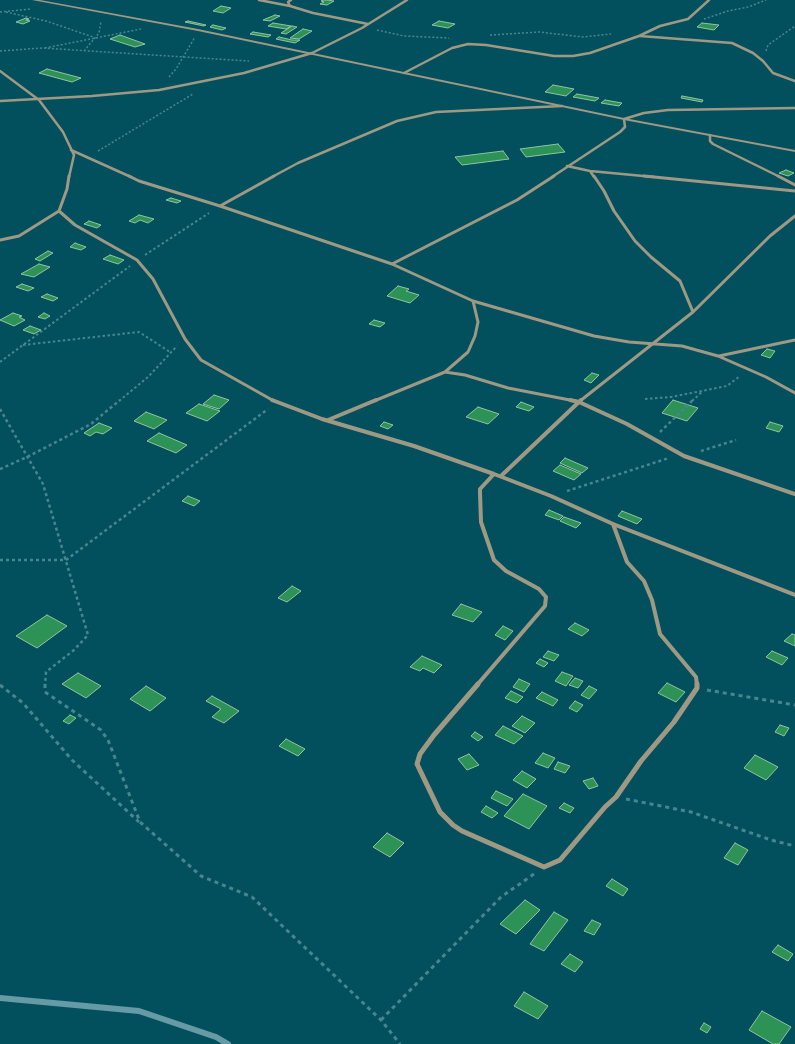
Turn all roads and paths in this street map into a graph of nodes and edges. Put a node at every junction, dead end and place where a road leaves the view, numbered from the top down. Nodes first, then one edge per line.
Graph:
1 (34, 0) edge
2 (259, 0) edge
3 (291, 0) edge
4 (407, 0) edge
5 (709, 0) edge
6 (766, 0) edge
7 (290, 6) junction
8 (4, 11) dead end
9 (98, 17) dead end
10 (700, 20) dead end
11 (369, 24) junction
12 (795, 26) edge
13 (362, 28) junction
14 (146, 29) dead end
15 (198, 30) junction
16 (613, 34) dead end
17 (490, 35) dead end
18 (638, 36) junction
19 (94, 38) junction
20 (453, 38) dead end
21 (42, 48) junction
22 (0, 51) edge
23 (84, 51) junction
24 (312, 53) junction
25 (184, 56) junction
26 (763, 60) junction
27 (249, 61) dead end
28 (0, 71) edge
29 (404, 73) junction
30 (169, 77) dead end
31 (795, 81) edge
32 (199, 91) dead end
33 (39, 100) junction
34 (0, 101) edge
35 (562, 106) junction
36 (795, 108) edge
37 (624, 120) junction
38 (710, 135) junction
39 (71, 150) junction
40 (795, 150) edge
41 (88, 157) junction
42 (567, 166) junction
43 (590, 171) junction
44 (795, 185) edge
45 (795, 192) edge
46 (220, 206) junction
47 (59, 211) junction
48 (795, 216) edge
49 (0, 240) edge
50 (137, 260) junction
51 (392, 264) junction
52 (473, 301) junction
53 (693, 312) junction
54 (185, 339) junction
55 (795, 340) edge
56 (652, 344) junction
57 (23, 345) junction
58 (170, 352) junction
59 (718, 356) junction
60 (1, 361) edge
61 (747, 369) junction
62 (445, 372) junction
63 (703, 391) junction
64 (795, 393) edge
65 (645, 399) dead end
66 (579, 402) junction
67 (277, 403) junction
68 (0, 409) edge
69 (327, 420) junction
70 (653, 439) junction
71 (736, 440) dead end
72 (684, 456) junction
73 (27, 457) junction
74 (0, 469) edge
75 (494, 474) junction
76 (501, 476) junction
77 (795, 494) edge
78 (551, 496) junction
79 (613, 524) junction
80 (0, 560) edge
81 (66, 560) junction
82 (795, 595) edge
83 (0, 685) edge
84 (697, 688) junction
85 (795, 705) edge
86 (616, 797) junction
87 (140, 822) junction
88 (795, 846) edge
89 (544, 867) junction
90 (381, 1020) junction
91 (400, 1044) edge

1 - 15 street
2 - 7 street
3 - 7 street
4 - 11 street
5 - 18 street
6 - 10 path
7 - 11 street
8 - 19 path
9 - 19 path
11 - 13 street
12 - 26 path
13 - 20 path
13 - 24 street
14 - 19 path
15 - 24 street
15 - 25 path
16 - 17 path
18 - 26 street
18 - 29 street
19 - 21 path
19 - 23 path
21 - 22 path
21 - 23 path
23 - 25 path
24 - 29 street
24 - 33 street
25 - 27 path
25 - 30 path
26 - 31 street
28 - 33 street
29 - 35 street
32 - 41 path
33 - 34 street
33 - 39 street
35 - 37 street
35 - 46 street
36 - 37 street
37 - 38 street
37 - 42 street
38 - 40 street
38 - 44 street
39 - 41 street
39 - 47 street
41 - 46 street
42 - 43 street
42 - 51 street
43 - 45 street
43 - 53 street
46 - 50 path
46 - 51 street
47 - 49 street
47 - 50 street
48 - 53 street
50 - 54 street
50 - 57 path
51 - 52 street
52 - 56 street
52 - 62 street
53 - 56 street
54 - 58 path
54 - 67 street
55 - 59 street
56 - 59 street
56 - 66 street
57 - 58 path
57 - 60 path
58 - 73 path
59 - 61 street
61 - 63 path
61 - 64 street
62 - 66 street
62 - 69 street
63 - 65 path
63 - 70 path
66 - 70 street
66 - 76 street
67 - 69 street
67 - 81 path
68 - 73 path
69 - 75 street
70 - 72 street
71 - 72 path
72 - 77 street
72 - 78 path
73 - 74 path
73 - 81 path
75 - 76 street
75 - 89 street
76 - 78 street
78 - 79 street
79 - 82 street
79 - 84 street
80 - 81 path
81 - 87 path
83 - 87 path
84 - 85 path
84 - 86 street
86 - 88 path
86 - 89 street
87 - 90 path
89 - 90 path
90 - 91 path

